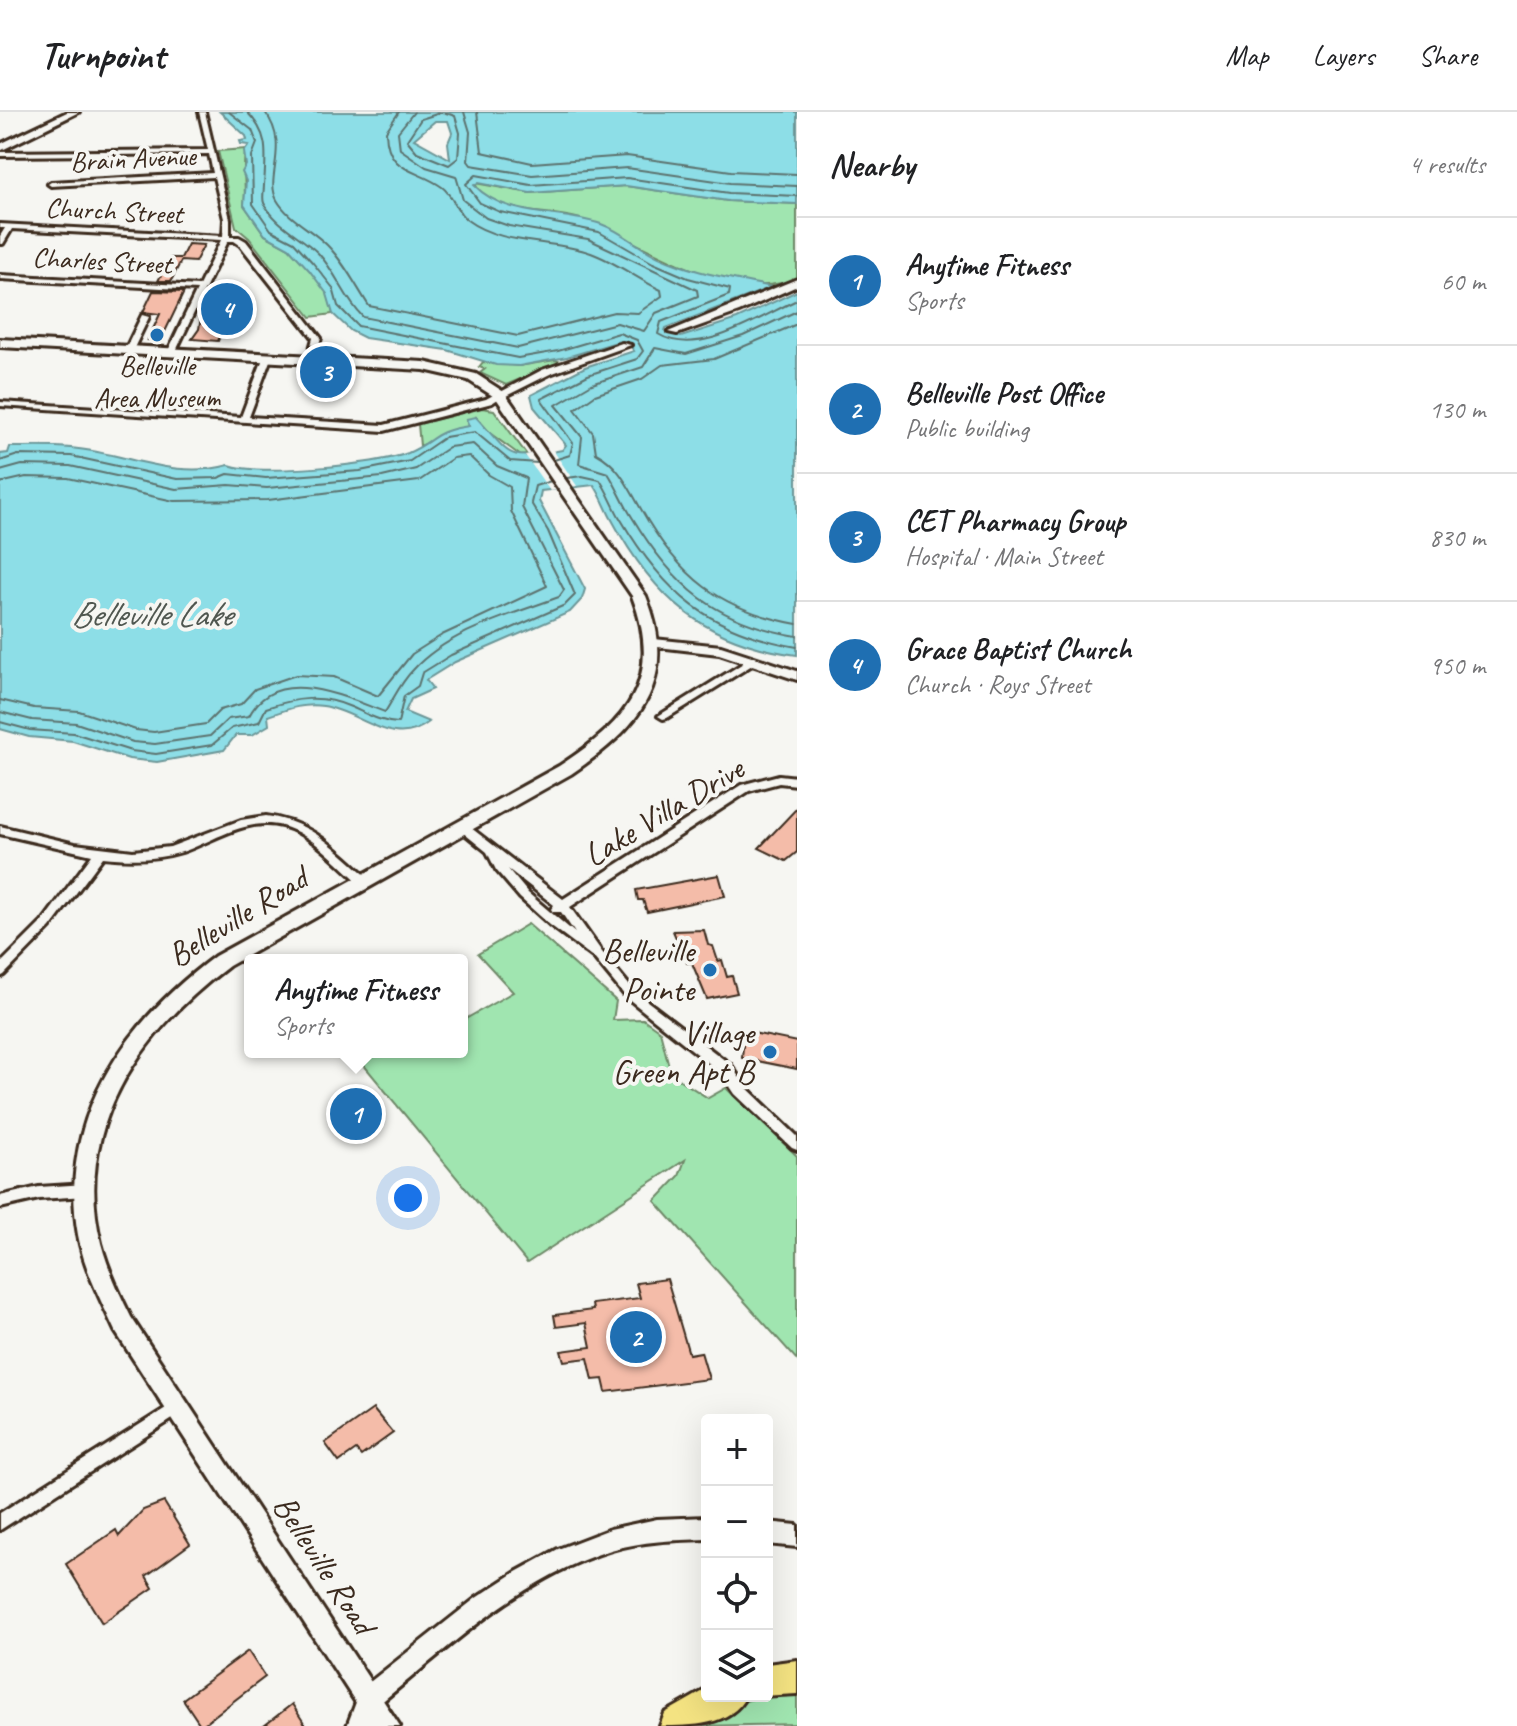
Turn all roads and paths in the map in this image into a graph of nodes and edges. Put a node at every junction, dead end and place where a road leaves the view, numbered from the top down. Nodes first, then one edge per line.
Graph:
1 (74, 112) edge
2 (202, 112) edge
3 (0, 148) edge
4 (211, 152) junction
5 (0, 154) edge
6 (217, 175) junction
7 (51, 184) dead end
8 (0, 226) edge
9 (10, 226) junction
10 (225, 239) junction
11 (0, 242) edge
12 (0, 277) edge
13 (797, 282) edge
14 (201, 288) junction
15 (145, 317) dead end
16 (673, 332) dead end
17 (0, 343) edge
18 (626, 345) dead end
19 (129, 350) junction
20 (171, 353) junction
21 (267, 358) junction
22 (311, 360) junction
23 (500, 395) junction
24 (0, 404) edge
25 (244, 420) junction
26 (654, 643) junction
27 (753, 660) junction
28 (797, 676) edge
29 (663, 716) dead end
30 (797, 781) edge
31 (462, 827) junction
32 (0, 830) edge
33 (100, 852) junction
34 (492, 853) junction
35 (365, 881) junction
36 (562, 905) junction
37 (547, 915) junction
38 (598, 955) junction
39 (0, 972) edge
40 (797, 1144) edge
41 (86, 1190) junction
42 (0, 1202) edge
43 (177, 1408) junction
44 (0, 1522) edge
45 (701, 1528) edge
46 (773, 1534) edge
47 (797, 1536) edge
48 (797, 1677) edge
49 (773, 1680) edge
50 (369, 1697) junction
51 (718, 1702) edge
52 (359, 1726) edge
53 (387, 1726) edge
54 (678, 1726) edge

1 - 3 main road
2 - 4 street
4 - 5 street
4 - 6 street
6 - 7 street, Brain Avenue
6 - 10 street
8 - 9 street, Church Street
9 - 10 street, Church Street
9 - 11 street
10 - 14 street
10 - 22 street
12 - 14 street, Charles Street
13 - 16 street
14 - 20 street
15 - 19 street
17 - 19 main road, Belleville Road
18 - 23 street
19 - 20 main road, Belleville Road
20 - 21 main road, Belleville Road
21 - 22 main road, Belleville Road
21 - 25 street
22 - 23 main road, Belleville Road
23 - 25 street
23 - 26 main road, Belleville Road
24 - 25 street
26 - 27 street
26 - 31 main road, Belleville Road
27 - 28 street
27 - 29 street
30 - 36 street, Lake Villa Drive
31 - 34 street, Lake Villa Drive
31 - 35 main road, Belleville Road
32 - 33 street
33 - 35 street
33 - 39 street
34 - 36 street, Lake Villa Drive
34 - 37 street, Lake Villa Drive
35 - 41 main road, Belleville Road
36 - 37 street, Lake Villa Drive
36 - 38 street, Lake Villa Drive
37 - 38 street, Lake Villa Drive
38 - 40 street, Lake Villa Drive
41 - 42 street
41 - 43 main road, Belleville Road
43 - 44 street
43 - 50 main road, Belleville Road
45 - 50 street
46 - 47 street
48 - 49 highway
50 - 52 street
50 - 53 main road, Belleville Road
51 - 54 highway

